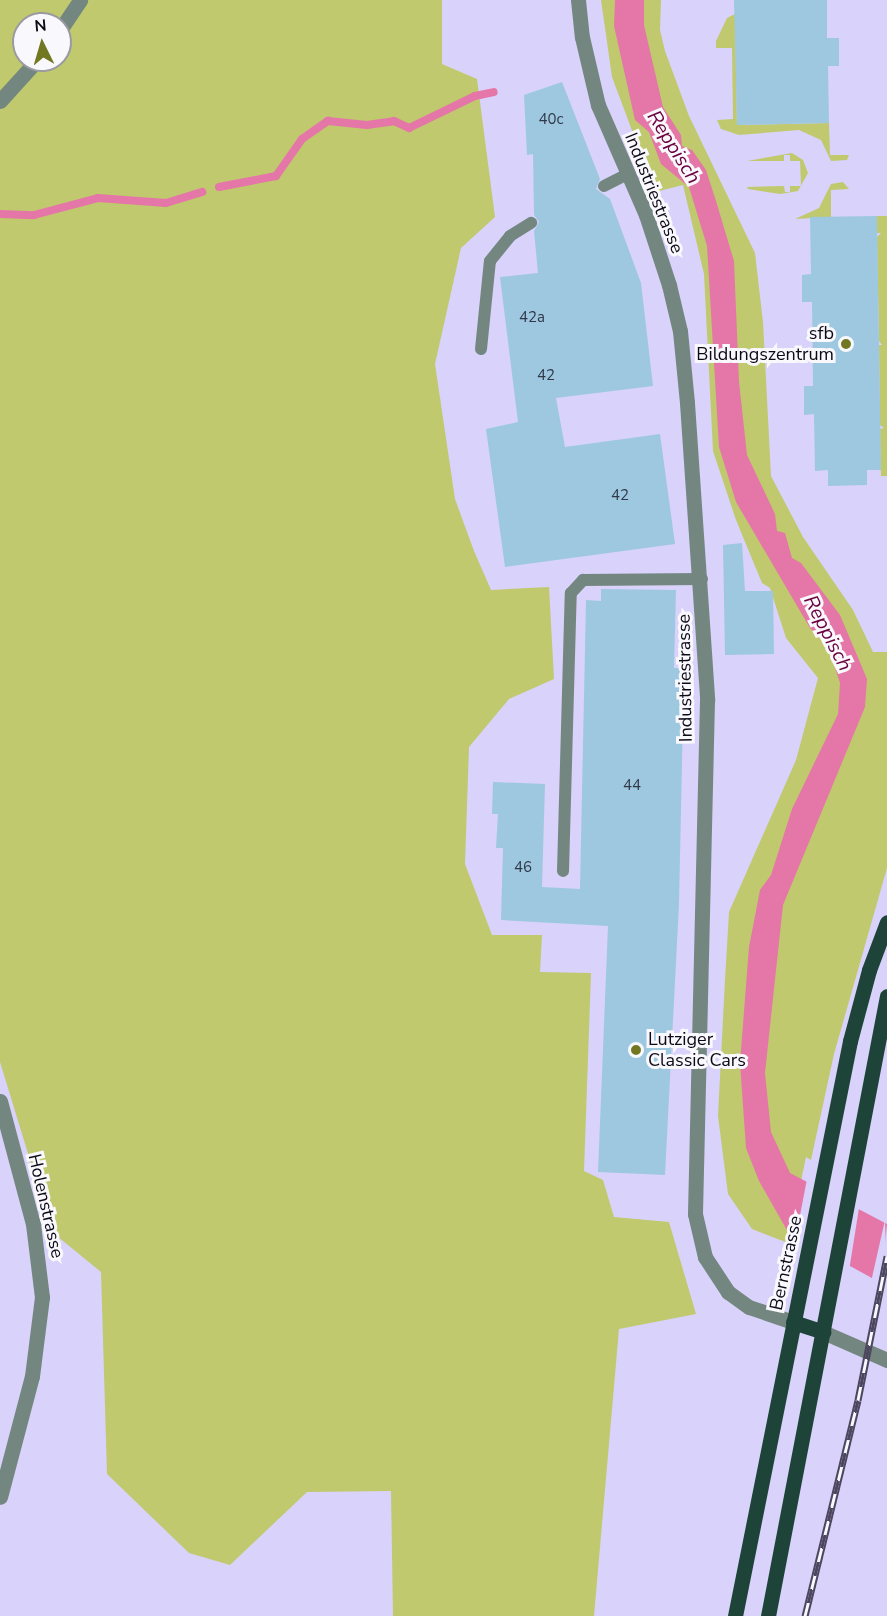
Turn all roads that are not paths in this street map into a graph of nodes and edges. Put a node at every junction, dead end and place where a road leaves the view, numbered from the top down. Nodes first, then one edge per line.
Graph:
1 (578, 0) edge
2 (26, 72) edge
3 (0, 100) edge
4 (628, 174) junction
5 (604, 186) dead end
6 (531, 223) dead end
7 (481, 349) dead end
8 (702, 579) junction
9 (563, 871) dead end
10 (887, 922) edge
11 (887, 996) edge
12 (0, 1101) edge
13 (793, 1322) junction
14 (823, 1332) junction
15 (887, 1360) edge
16 (0, 1497) edge
17 (735, 1616) edge
18 (768, 1616) edge

1 - 4 street, Industriestrasse
2 - 3 street
4 - 5 lane
4 - 8 street, Industriestrasse
6 - 7 lane
8 - 9 lane
8 - 13 street, Industriestrasse
10 - 13 main road, Bernstrasse
11 - 14 main road
12 - 16 street, Holenstrasse
13 - 14 main road
13 - 17 main road, Bernstrasse
14 - 15 street
14 - 18 main road

